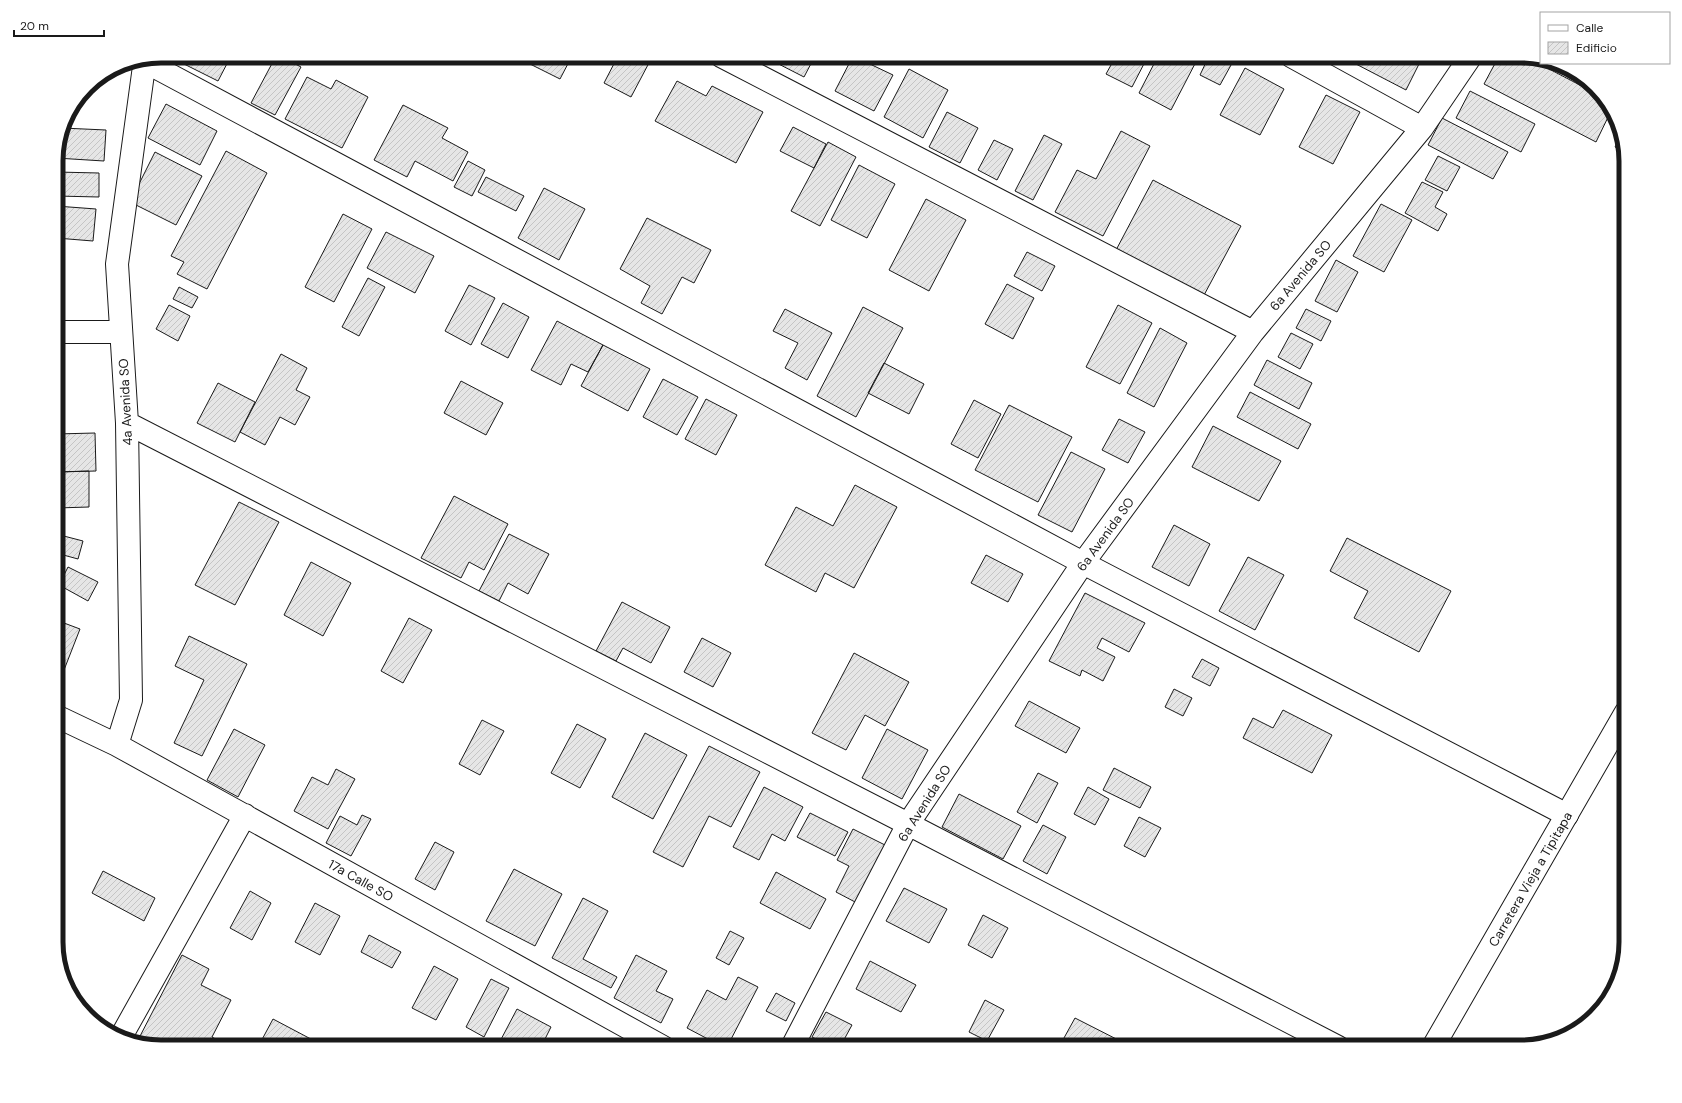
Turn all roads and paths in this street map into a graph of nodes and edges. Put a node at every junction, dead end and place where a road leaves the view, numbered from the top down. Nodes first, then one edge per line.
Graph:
1 (734, 63) edge
2 (1304, 63) edge
3 (1465, 63) edge
4 (151, 64) edge
5 (143, 65) edge
6 (1422, 128) junction
7 (63, 332) edge
8 (121, 332) junction
9 (1253, 332) junction
10 (127, 423) junction
11 (1083, 563) junction
12 (63, 719) edge
13 (1619, 724) edge
14 (117, 745) junction
15 (1567, 815) junction
16 (245, 816) junction
17 (908, 824) junction
18 (123, 1033) edge
19 (650, 1040) edge
20 (796, 1040) edge
21 (1325, 1040) edge
22 (1438, 1040) edge

1 - 9 street
2 - 6 street
3 - 6 street, 6a Avenida SO
4 - 11 street
5 - 8 street, 4a Avenida SO
6 - 9 street, 6a Avenida SO
7 - 8 street
8 - 10 street, 4a Avenida SO
9 - 11 street, 6a Avenida SO
10 - 14 street, 4a Avenida SO
10 - 17 street
11 - 15 street
11 - 17 street, 6a Avenida SO
12 - 14 street, 17a Calle SO
13 - 15 street, Carretera Vieja a Tipitapa
14 - 16 street, 17a Calle SO
15 - 22 street, Carretera Vieja a Tipitapa
16 - 18 street
16 - 19 street, 17a Calle SO
17 - 20 street, 6a Avenida SO
17 - 21 street

